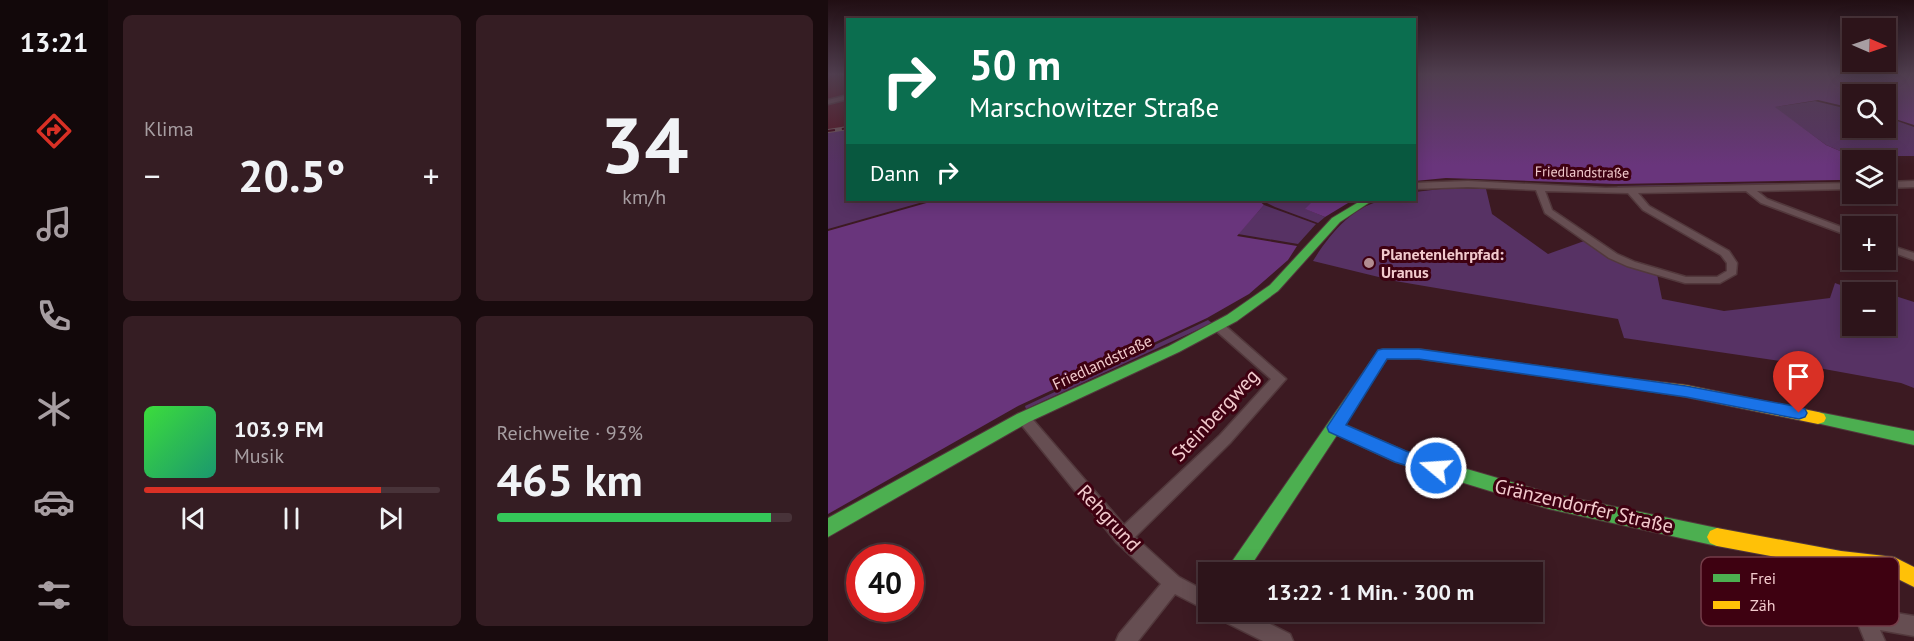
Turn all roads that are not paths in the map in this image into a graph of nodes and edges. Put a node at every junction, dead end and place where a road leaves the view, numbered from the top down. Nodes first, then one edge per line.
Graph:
1 (1914, 184) edge
2 (1896, 185) edge
3 (1416, 186) edge
4 (1842, 186) edge
5 (1540, 188) junction
6 (1748, 188) junction
7 (1630, 190) junction
8 (1366, 201) edge
9 (1842, 230) edge
10 (1896, 251) edge
11 (1914, 257) edge
12 (1217, 326) junction
13 (1023, 418) junction
14 (1335, 427) junction
15 (1914, 438) edge
16 (828, 528) edge
17 (1123, 537) junction
18 (1824, 557) edge
19 (1242, 562) edge
20 (1899, 570) edge
21 (1914, 577) edge
22 (1173, 583) junction
23 (1198, 597) edge
24 (1246, 622) edge
25 (1899, 624) edge
26 (1869, 626) edge
27 (1914, 626) edge
28 (1126, 641) edge
29 (1283, 641) edge
30 (1875, 641) edge

1 - 2 street
3 - 5 street, Friedlandstraße
4 - 6 street, Friedlandstraße
5 - 7 street, Friedlandstraße
5 - 7 street
6 - 7 street, Friedlandstraße
6 - 9 street
8 - 12 street, Friedlandstraße
10 - 11 street
12 - 13 street, Friedlandstraße
12 - 17 street, Steinbergweg
13 - 16 street, Friedlandstraße
13 - 17 street, Rehgrund
14 - 15 street
14 - 18 street, Gränzendorfer Straße
14 - 19 street
17 - 22 street, Rehgrund
20 - 21 street, Gränzendorfer Straße
22 - 23 street, Rehgrund
22 - 28 street
24 - 29 street
25 - 27 street
26 - 30 street

